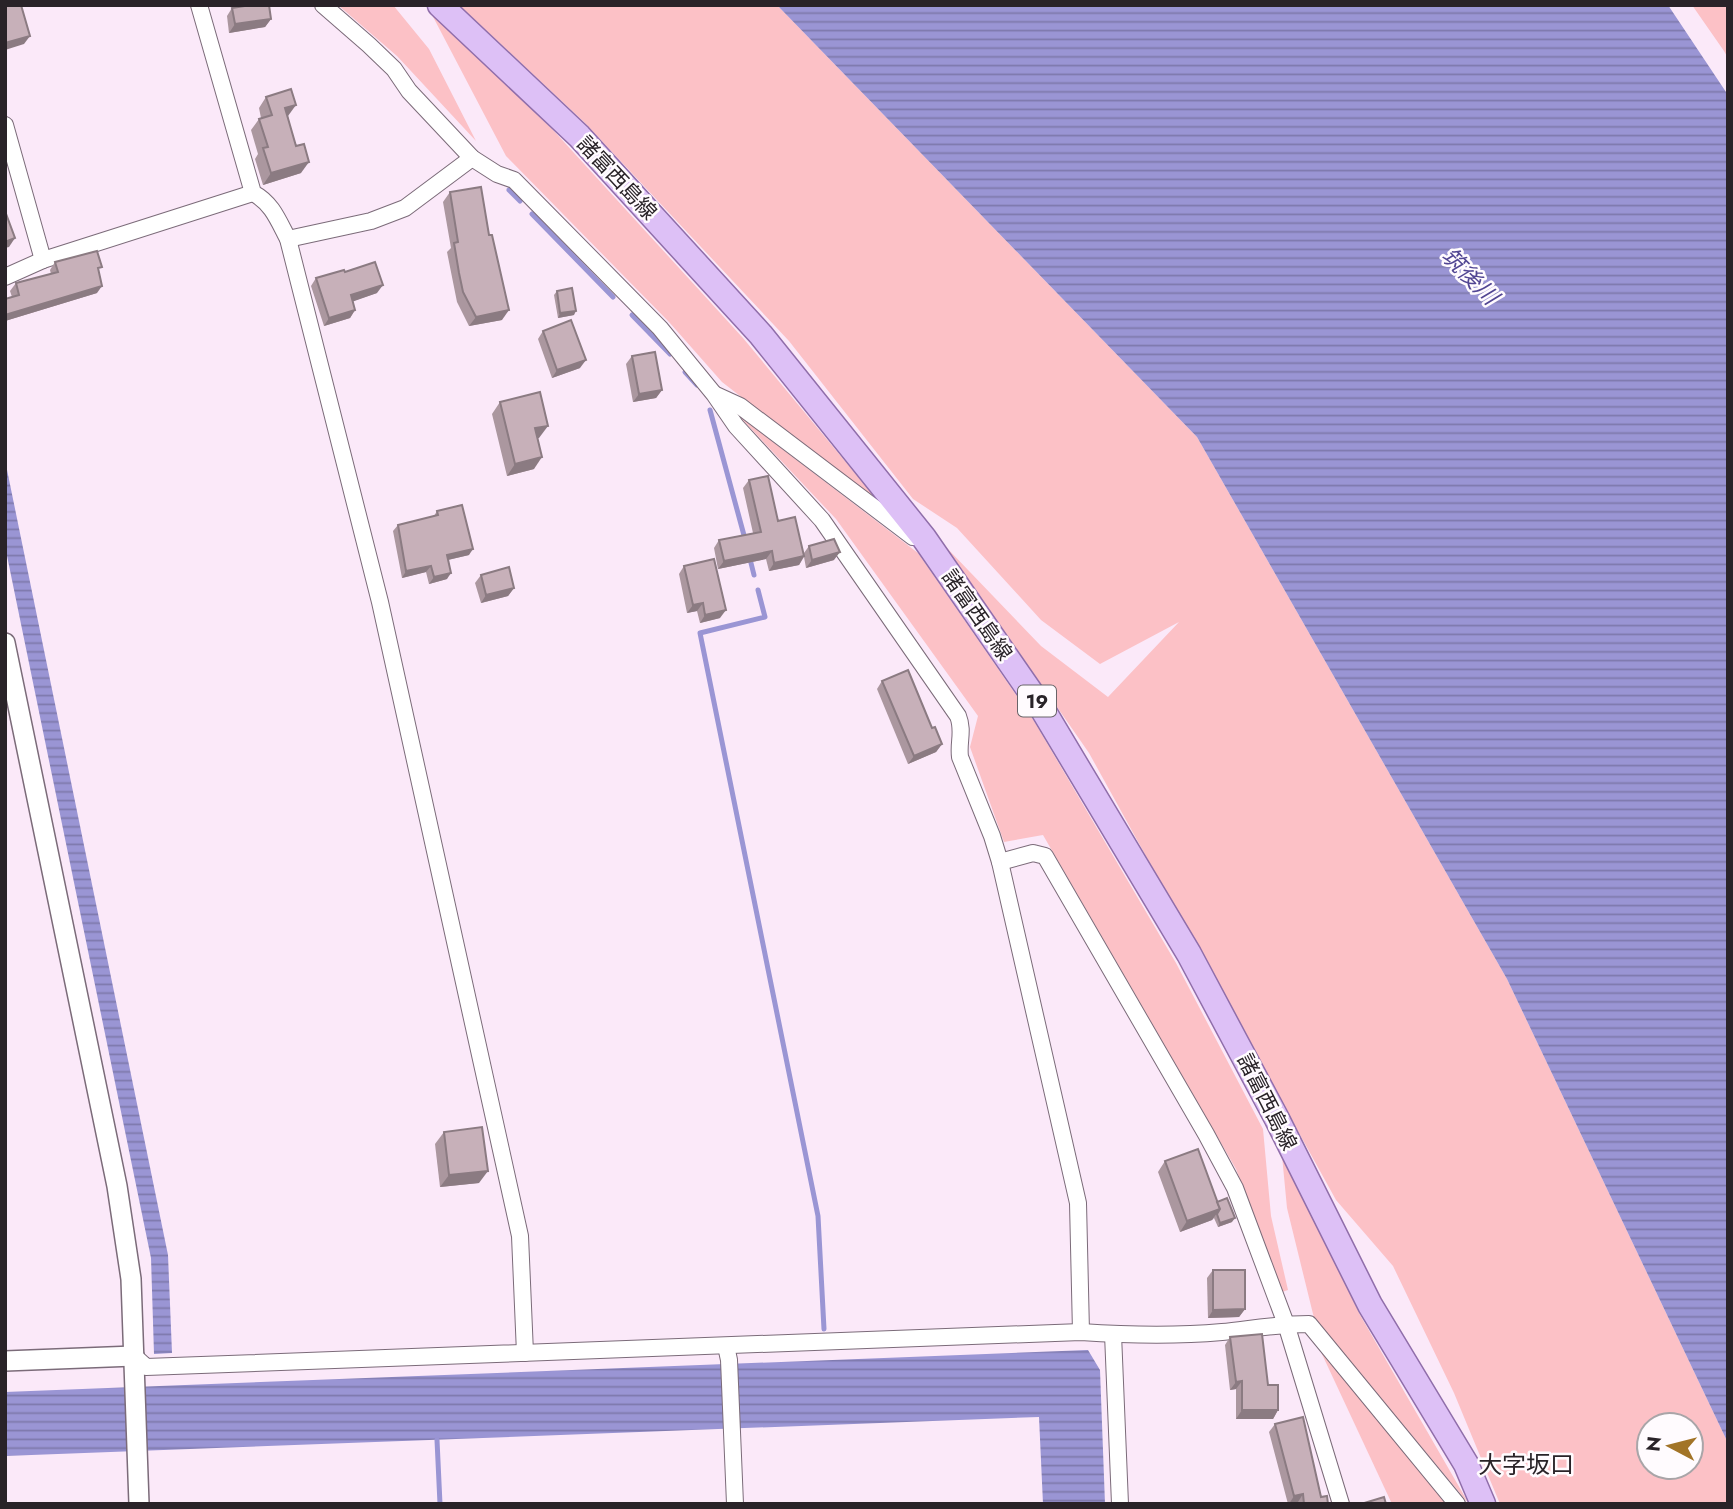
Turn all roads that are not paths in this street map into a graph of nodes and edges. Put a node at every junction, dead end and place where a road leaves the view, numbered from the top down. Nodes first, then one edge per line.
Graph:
1 (199, 5) edge
2 (323, 5) edge
3 (440, 5) edge
4 (5, 125) edge
5 (472, 158) junction
6 (253, 193) junction
7 (288, 239) junction
8 (43, 260) junction
9 (5, 277) edge
10 (714, 394) junction
11 (924, 538) junction
12 (5, 643) edge
13 (1000, 862) junction
14 (1286, 1324) junction
15 (1081, 1332) junction
16 (1114, 1334) junction
17 (526, 1353) junction
18 (728, 1353) junction
19 (134, 1356) junction
20 (5, 1361) edge
21 (139, 1504) edge
22 (735, 1504) edge
23 (1120, 1504) edge
24 (1341, 1504) edge
25 (1457, 1504) edge
26 (1483, 1504) edge

1 - 6 street
2 - 5 street
3 - 11 main road, 諸富西島線 / 19
4 - 8 street
5 - 7 street
5 - 10 street
6 - 7 street
6 - 8 street
7 - 17 street
8 - 9 street
10 - 11 street
10 - 13 street
11 - 26 main road, 諸富西島線 / 19
12 - 19 street
13 - 14 street
13 - 15 street
14 - 16 street
14 - 24 street
14 - 25 street
15 - 16 street
15 - 18 street
16 - 23 street
17 - 18 street
17 - 19 street
18 - 22 street
19 - 20 street
19 - 21 street

